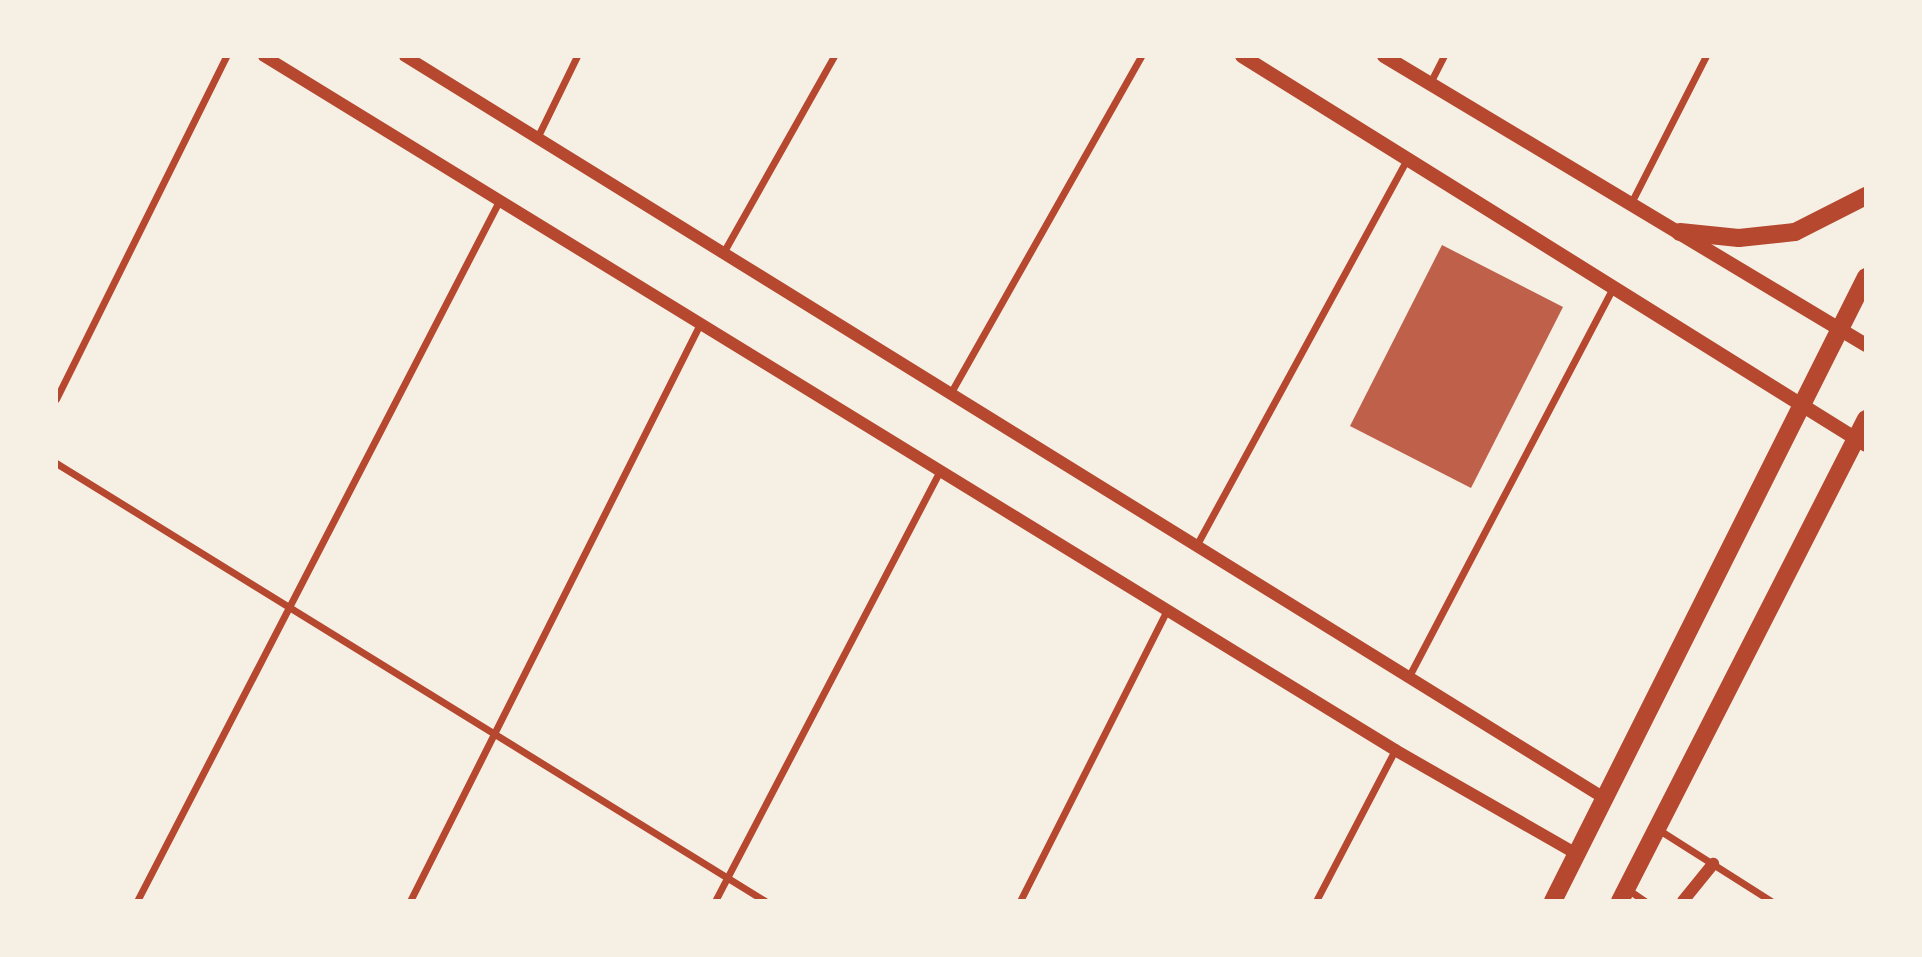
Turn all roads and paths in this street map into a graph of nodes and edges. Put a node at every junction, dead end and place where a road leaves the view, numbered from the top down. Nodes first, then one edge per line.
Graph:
1 (226, 56) edge
2 (264, 56) edge
3 (405, 56) edge
4 (577, 56) edge
5 (834, 56) edge
6 (1140, 56) edge
7 (1242, 56) edge
8 (1384, 56) edge
9 (1444, 56) edge
10 (1706, 56) edge
11 (1430, 83) junction
12 (537, 138) junction
13 (1407, 159) junction
14 (1866, 196) edge
15 (499, 201) junction
16 (1631, 203) junction
17 (1680, 232) junction
18 (723, 253) junction
19 (1866, 277) edge
20 (1614, 287) junction
21 (700, 324) junction
22 (1839, 329) junction
23 (1866, 345) edge
24 (950, 394) junction
25 (56, 399) edge
26 (1800, 405) junction
27 (1866, 419) edge
28 (1861, 442) edge
29 (56, 463) edge
30 (940, 471) junction
31 (1196, 546) junction
32 (289, 607) junction
33 (1167, 610) junction
34 (1408, 677) junction
35 (494, 734) junction
36 (1395, 750) junction
37 (1601, 796) junction
38 (1656, 828) junction
39 (1575, 853) junction
40 (1713, 864) junction
41 (727, 878) junction
42 (1623, 895) edge
43 (137, 901) edge
44 (410, 901) edge
45 (715, 901) edge
46 (765, 901) edge
47 (1020, 901) edge
48 (1316, 901) edge
49 (1553, 901) edge
50 (1645, 901) edge
51 (1682, 901) edge
52 (1771, 901) edge

1 - 25 street
2 - 15 street
3 - 12 street
4 - 12 street
5 - 18 street
6 - 24 street
7 - 13 main road
8 - 11 main road
9 - 11 street
10 - 16 street
11 - 16 main road
12 - 18 street
13 - 20 main road
13 - 31 street
14 - 17 main road
15 - 21 street
15 - 32 street
16 - 17 main road
17 - 22 main road
18 - 24 street
19 - 22 main road
20 - 26 main road
20 - 34 street
21 - 30 street
21 - 35 street
22 - 23 main road
22 - 26 main road
24 - 31 street
26 - 28 main road
26 - 37 main road
27 - 28 main road
28 - 38 main road
29 - 32 street
30 - 33 street
30 - 41 street
31 - 34 street
32 - 35 street
32 - 43 street
33 - 36 street
33 - 47 street
34 - 37 street
35 - 41 street
35 - 44 street
36 - 39 street
36 - 48 street
37 - 39 main road
38 - 40 street
38 - 42 main road
39 - 49 main road
40 - 51 street
40 - 52 street
41 - 45 street
41 - 46 street
42 - 50 street

